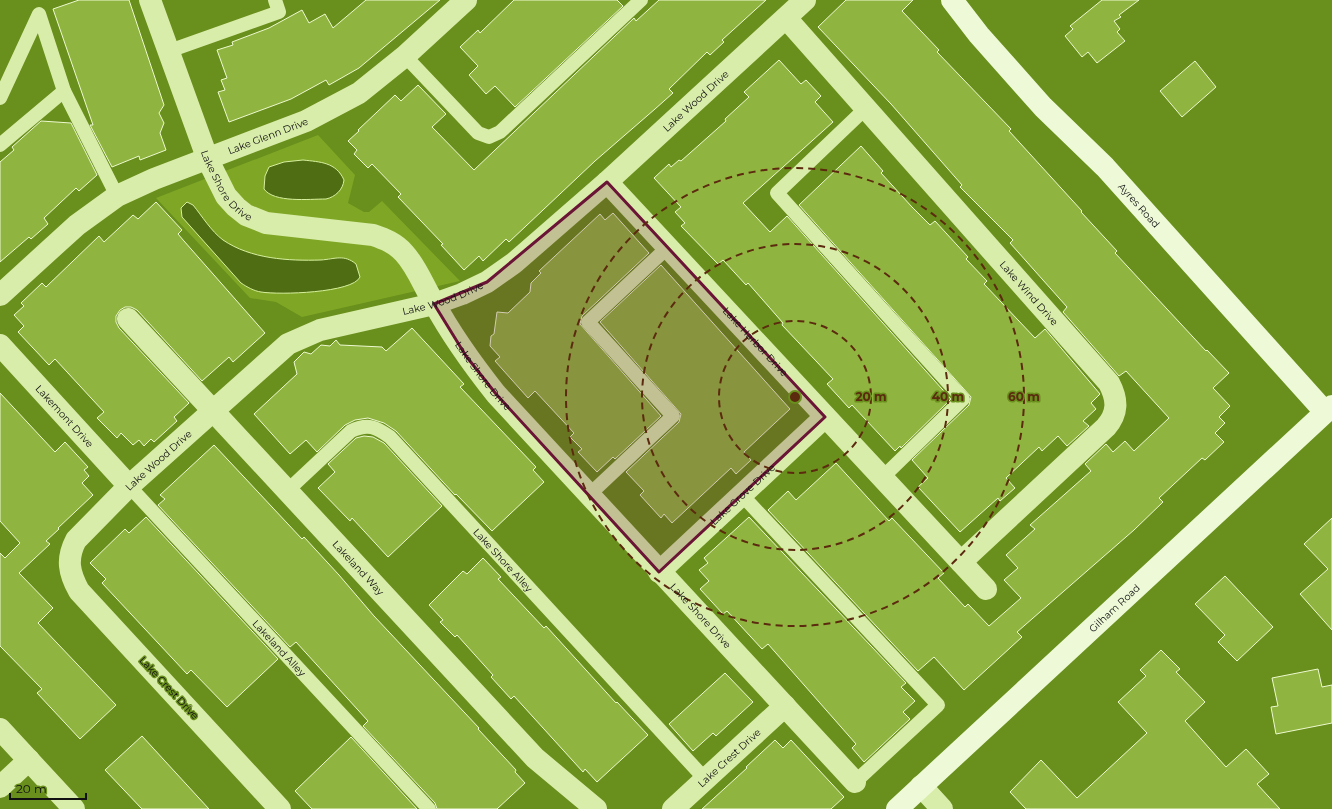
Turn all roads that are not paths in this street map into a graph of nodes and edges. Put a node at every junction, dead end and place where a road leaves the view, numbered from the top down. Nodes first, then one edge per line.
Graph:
1 (150, 0) edge
2 (275, 0) edge
3 (466, 0) edge
4 (641, 0) edge
5 (805, 0) edge
6 (952, 0) edge
7 (786, 18) junction
8 (169, 51) junction
9 (405, 56) junction
10 (64, 91) junction
11 (0, 98) edge
12 (866, 108) junction
13 (0, 145) edge
14 (208, 160) junction
15 (607, 182) junction
16 (116, 196) junction
17 (668, 247) junction
18 (0, 294) edge
19 (434, 304) junction
20 (128, 318) dead end
21 (0, 345) edge
22 (1329, 409) edge
23 (212, 411) junction
24 (825, 417) junction
25 (882, 478) junction
26 (129, 486) junction
27 (287, 491) junction
28 (741, 494) junction
29 (589, 495) junction
30 (69, 561) joint
31 (961, 562) junction
32 (659, 572) junction
33 (986, 589) dead end
34 (785, 706) junction
35 (0, 729) edge
36 (29, 760) junction
37 (705, 780) junction
38 (854, 782) joint
39 (921, 786) junction
40 (0, 787) edge
41 (74, 809) edge
42 (280, 809) edge
43 (429, 809) edge
44 (596, 809) edge
45 (673, 809) edge
46 (897, 809) edge
47 (942, 809) edge

1 - 8 street, Lake Shore Drive
2 - 8 lane
3 - 9 street, Lake Glenn Drive
4 - 9 lane
5 - 7 street, Lake Wood Drive
6 - 22 street, Ayres Road
7 - 12 street, Lake Wind Drive
7 - 15 street, Lake Wood Drive
8 - 14 street, Lake Shore Drive
9 - 14 street, Lake Glenn Drive
10 - 11 lane
10 - 13 lane
10 - 16 lane
12 - 25 lane
12 - 31 street, Lake Wind Drive
14 - 16 street, Lake Glenn Drive
14 - 19 street, Lake Shore Drive
15 - 17 street, Lake Harbor Drive
15 - 19 street, Lake Wood Drive
16 - 18 street, Lake Glenn Drive
17 - 24 street, Lake Harbor Drive
17 - 29 lane
19 - 23 street, Lake Wood Drive
19 - 29 street, Lake Shore Drive
20 - 23 street, Lakeland Way
21 - 26 street, Lakemont Drive
22 - 39 street, Gilham Road
23 - 26 street, Lake Wood Drive
23 - 27 street, Lakeland Way
24 - 25 street, Lake Harbor Drive
24 - 28 street, Lake Grove Drive
25 - 31 street, Lake Harbor Drive
26 - 30 street, Lake Wood Drive
26 - 43 lane, Lakeland Alley
27 - 37 lane, Lake Shore Alley
27 - 44 street, Lakeland Way
28 - 32 street, Lake Grove Drive
28 - 38 lane
29 - 32 street, Lake Shore Drive
30 - 42 street, Lake Crest Drive
31 - 33 street, Lake Harbor Drive
32 - 34 street, Lake Shore Drive
34 - 37 street, Lake Crest Drive
34 - 38 street, Lake Shore Drive
35 - 36 street
36 - 40 street
36 - 41 street
37 - 45 street, Lake Crest Drive
39 - 46 street, Gilham Road
39 - 47 street

